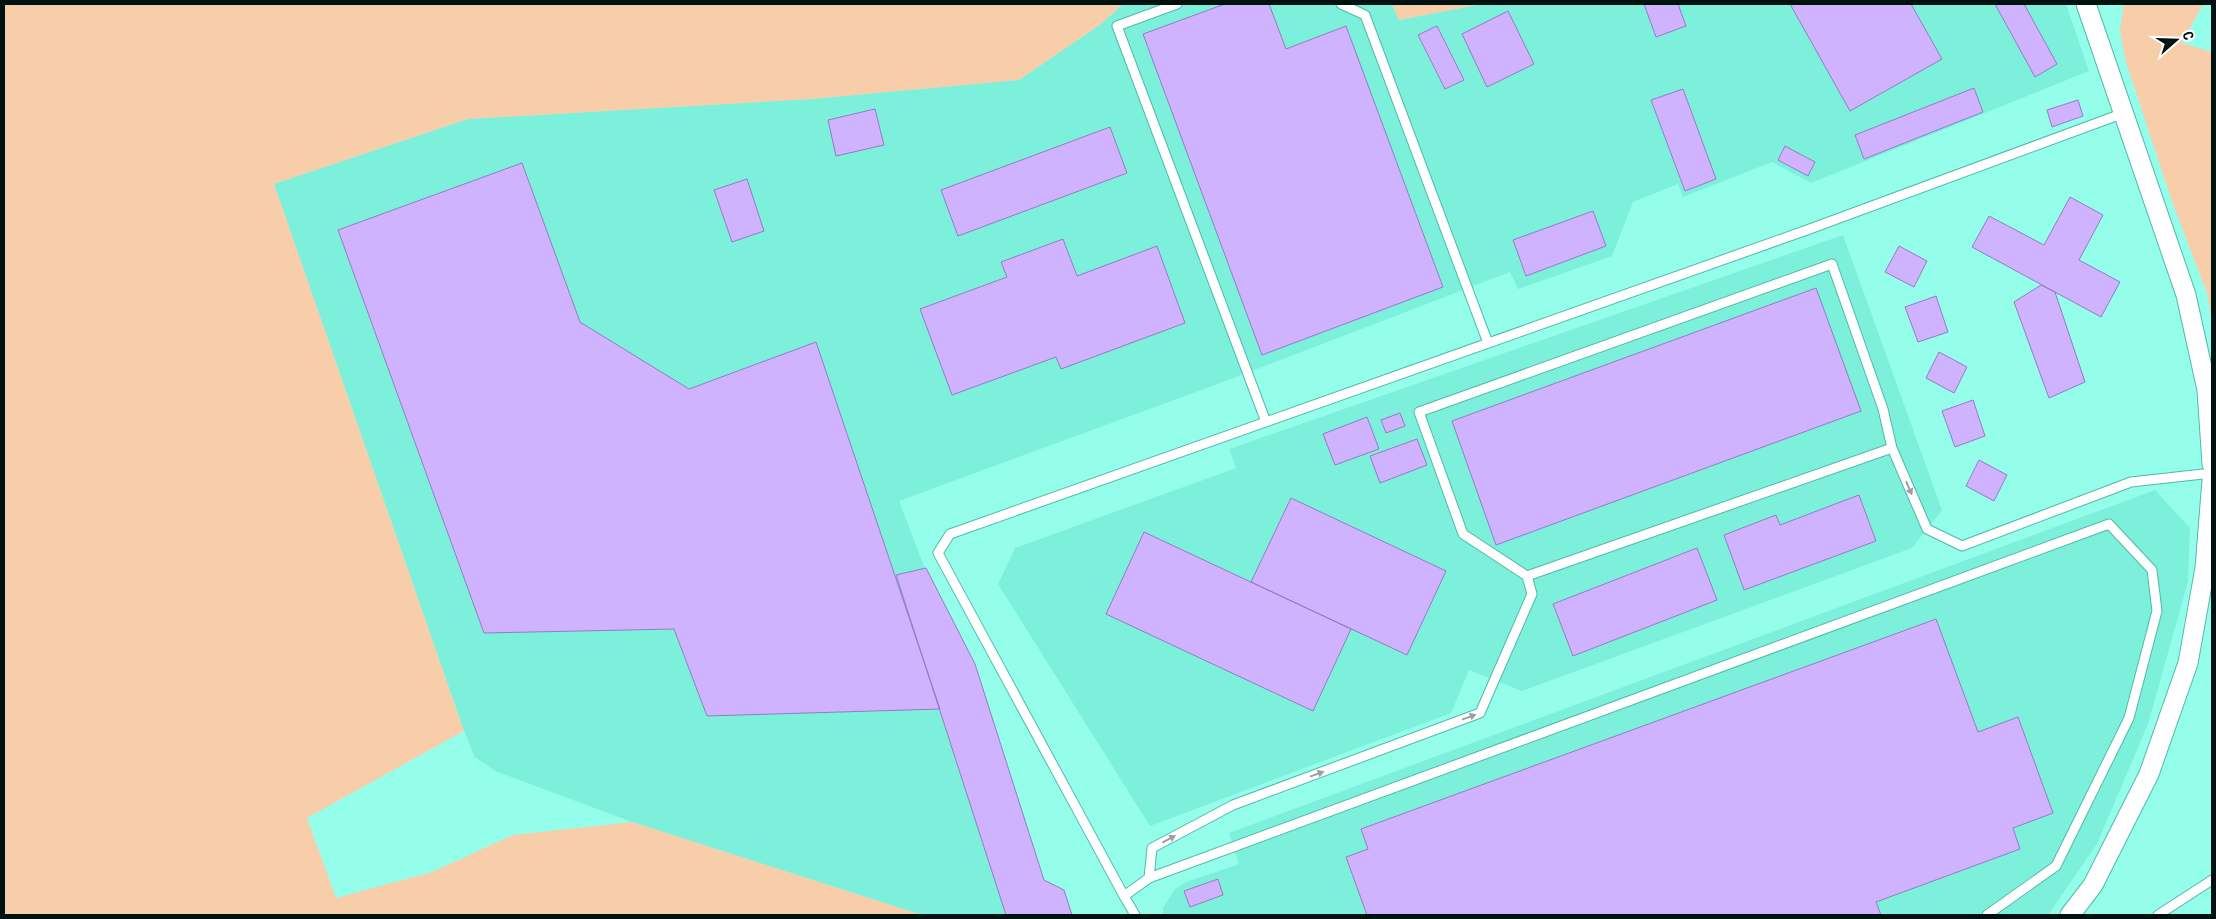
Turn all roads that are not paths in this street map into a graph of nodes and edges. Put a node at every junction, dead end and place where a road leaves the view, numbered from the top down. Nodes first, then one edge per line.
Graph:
1 (1177, 4) edge
2 (1340, 4) edge
3 (2086, 4) edge
4 (2124, 113) junction
5 (1488, 343) junction
6 (1266, 422) junction
7 (1892, 448) junction
8 (2212, 464) edge
9 (2212, 473) edge
10 (2212, 480) edge
11 (1526, 576) junction
12 (1149, 878) junction
13 (2212, 880) edge
14 (1124, 896) junction
15 (1135, 915) edge
16 (1987, 915) edge
17 (2070, 915) edge
18 (2158, 915) edge

1 - 6 lane
2 - 5 lane
3 - 4 street
4 - 5 lane
4 - 8 street
5 - 6 lane
6 - 14 lane
7 -> 9 lane
7 - 11 lane
7 - 11 lane
10 - 17 street
12 -> 11 lane
12 - 14 lane
12 - 16 lane
13 - 18 lane
14 - 15 lane

